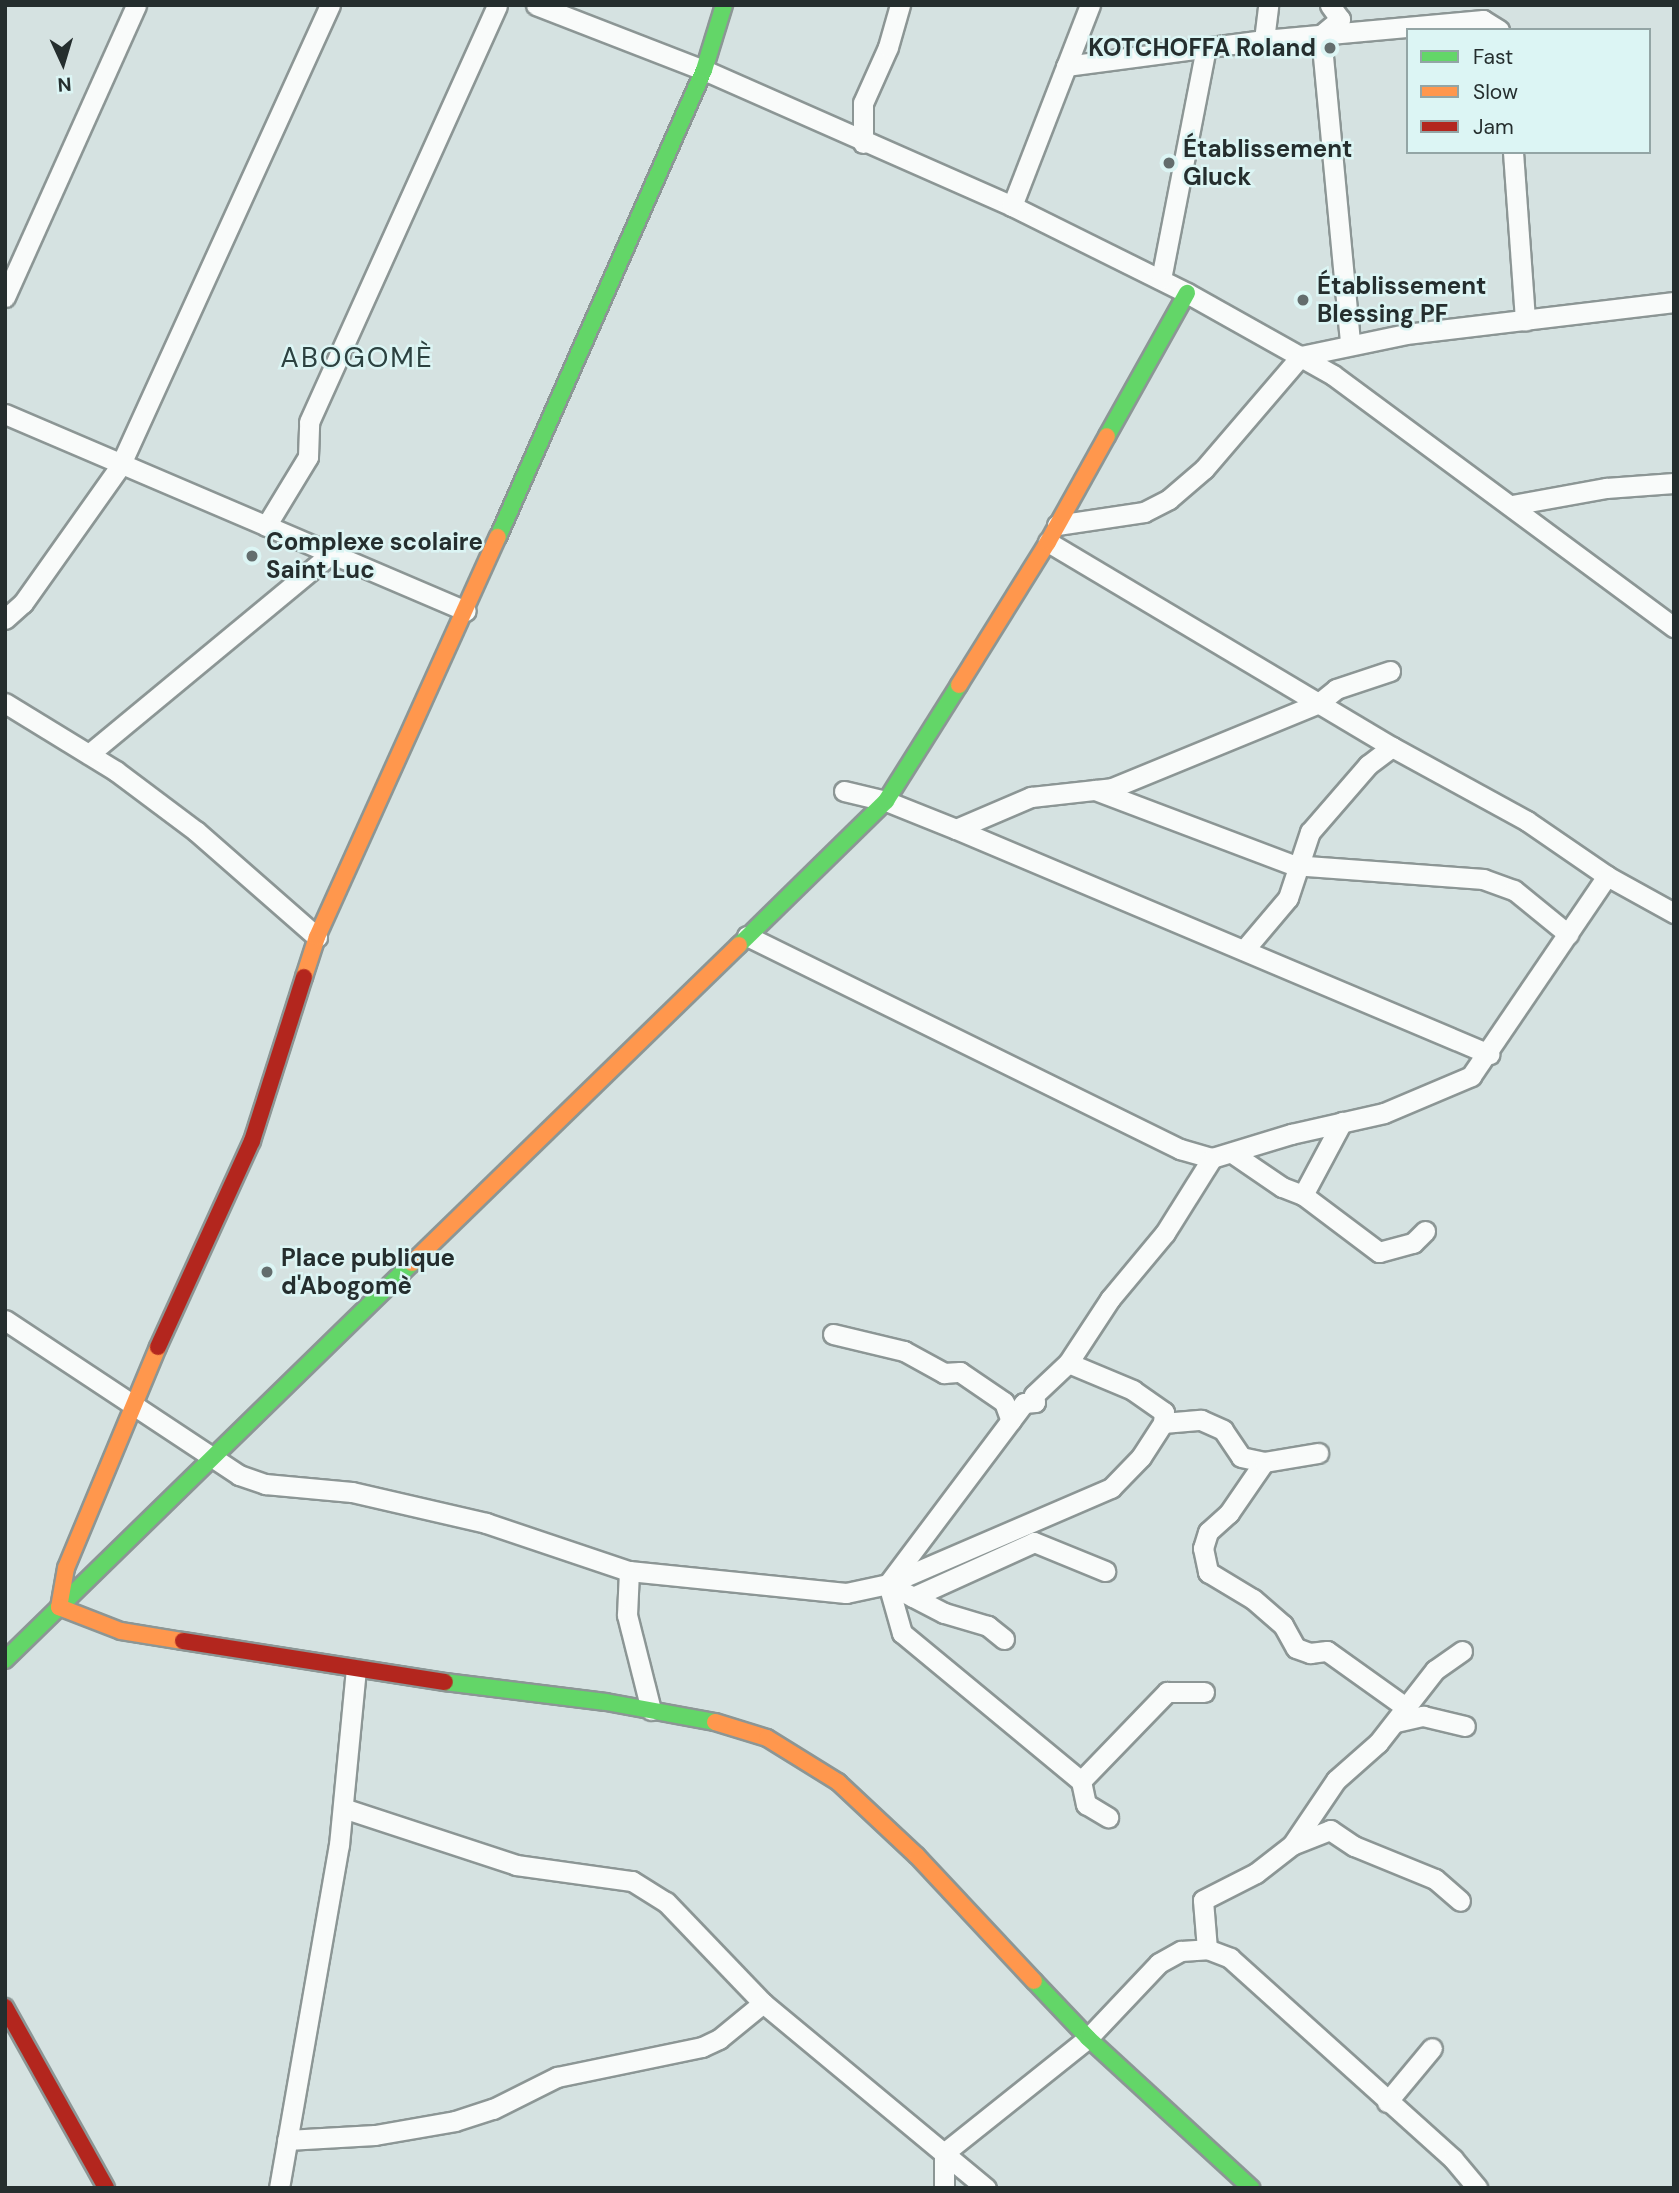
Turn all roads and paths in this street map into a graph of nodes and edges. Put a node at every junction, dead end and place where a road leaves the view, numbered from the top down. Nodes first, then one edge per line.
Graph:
1 (136, 5) edge
2 (330, 5) edge
3 (497, 5) edge
4 (536, 5) edge
5 (724, 5) edge
6 (900, 5) edge
7 (1090, 5) edge
8 (1268, 5) edge
9 (1330, 5) edge
10 (1496, 28) edge
11 (1321, 35) junction
12 (1264, 40) junction
13 (1206, 48) junction
14 (1066, 66) junction
15 (704, 70) junction
16 (863, 143) junction
17 (1513, 154) edge
18 (1012, 206) junction
19 (1161, 279) junction
20 (1187, 293) junction
21 (5, 297) edge
22 (1674, 302) edge
23 (1525, 321) junction
24 (1350, 343) junction
25 (1301, 356) junction
26 (5, 414) edge
27 (120, 466) junction
28 (1674, 483) edge
29 (1512, 505) junction
30 (266, 526) junction
31 (1053, 533) junction
32 (331, 554) junction
33 (5, 593) edge
34 (23, 603) junction
35 (466, 611) junction
36 (5, 619) edge
37 (1674, 627) edge
38 (1390, 671) dead end
39 (1319, 703) junction
40 (5, 704) edge
41 (1392, 747) junction
42 (89, 754) junction
43 (1095, 790) junction
44 (845, 791) dead end
45 (886, 801) junction
46 (956, 829) junction
47 (1302, 866) junction
48 (1607, 876) junction
49 (1674, 913) edge
50 (1568, 934) junction
51 (747, 936) junction
52 (317, 937) junction
53 (1244, 950) junction
54 (1489, 1054) junction
55 (1342, 1122) junction
56 (1235, 1154) junction
57 (1212, 1158) junction
58 (1303, 1195) junction
59 (1425, 1231) dead end
60 (5, 1320) edge
61 (833, 1334) dead end
62 (1068, 1363) junction
63 (132, 1403) junction
64 (1011, 1421) junction
65 (1163, 1423) junction
66 (1318, 1453) dead end
67 (213, 1457) junction
68 (1264, 1462) junction
69 (629, 1571) junction
70 (1105, 1571) dead end
71 (888, 1584) junction
72 (913, 1597) junction
73 (59, 1607) junction
74 (1004, 1639) dead end
75 (1462, 1651) dead end
76 (5, 1660) edge
77 (356, 1670) junction
78 (1204, 1692) dead end
79 (651, 1710) junction
80 (1402, 1715) junction
81 (1465, 1726) dead end
82 (1081, 1781) junction
83 (342, 1808) junction
84 (1108, 1817) dead end
85 (1292, 1845) junction
86 (1460, 1901) dead end
87 (1207, 1950) junction
88 (763, 2003) junction
89 (5, 2007) edge
90 (1088, 2038) junction
91 (1432, 2048) dead end
92 (1387, 2102) junction
93 (287, 2140) junction
94 (944, 2153) junction
95 (106, 2188) edge
96 (279, 2188) edge
97 (944, 2188) edge
98 (986, 2188) edge
99 (1251, 2188) edge
100 (1476, 2188) edge

1 - 21 street
2 - 27 street
3 - 30 street
4 - 15 street
5 - 15 street
6 - 16 street
7 - 14 street
8 - 12 street
9 - 11 street
10 - 11 street
11 - 12 street
11 - 24 street
12 - 13 street
13 - 14 street
13 - 19 street
14 - 18 street
15 - 16 street
15 - 35 street
16 - 18 street
17 - 23 street
18 - 19 street
19 - 20 street
20 - 25 street
20 - 31 street
22 - 23 street
23 - 24 street
24 - 25 street
25 - 29 street
25 - 31 street
26 - 27 street
27 - 30 street
27 - 34 street
28 - 29 street
29 - 37 street
30 - 32 street
31 - 39 street
31 - 45 street
32 - 35 street
32 - 42 street
33 - 34 street
34 - 36 street
35 - 52 street
38 - 39 street
39 - 41 street
39 - 43 street
40 - 42 street
41 - 47 street
41 - 48 street
42 - 52 street
43 - 46 street
43 - 47 street
44 - 45 street
45 - 46 street
45 - 51 street
46 - 53 street
47 - 50 street
47 - 53 street
48 - 49 street
48 - 50 street
50 - 54 street
51 - 57 street
51 - 67 street
52 - 63 street
53 - 54 street
54 - 55 street
55 - 56 street
55 - 58 street
56 - 57 street
56 - 58 street
57 - 62 street
58 - 59 street
60 - 63 street
61 - 64 street
62 - 64 street
62 - 65 street
63 - 67 street
63 - 73 street
64 - 71 street
65 - 68 street
65 - 71 street
66 - 68 street
67 - 69 street
67 - 73 street
68 - 80 street
69 - 71 street
69 - 79 street
70 - 72 street
71 - 72 street
71 - 82 street
72 - 74 street
73 - 76 street
73 - 77 street
75 - 80 street
77 - 79 street
77 - 83 street
78 - 82 street
79 - 90 street
80 - 81 street
80 - 85 street
82 - 84 street
83 - 88 street
83 - 93 street
85 - 86 street
85 - 87 street
87 - 90 street
87 - 92 street
88 - 93 street
88 - 94 street
89 - 95 street
90 - 94 street
90 - 99 street
91 - 92 street
92 - 100 street
93 - 96 street
94 - 97 street
94 - 98 street

